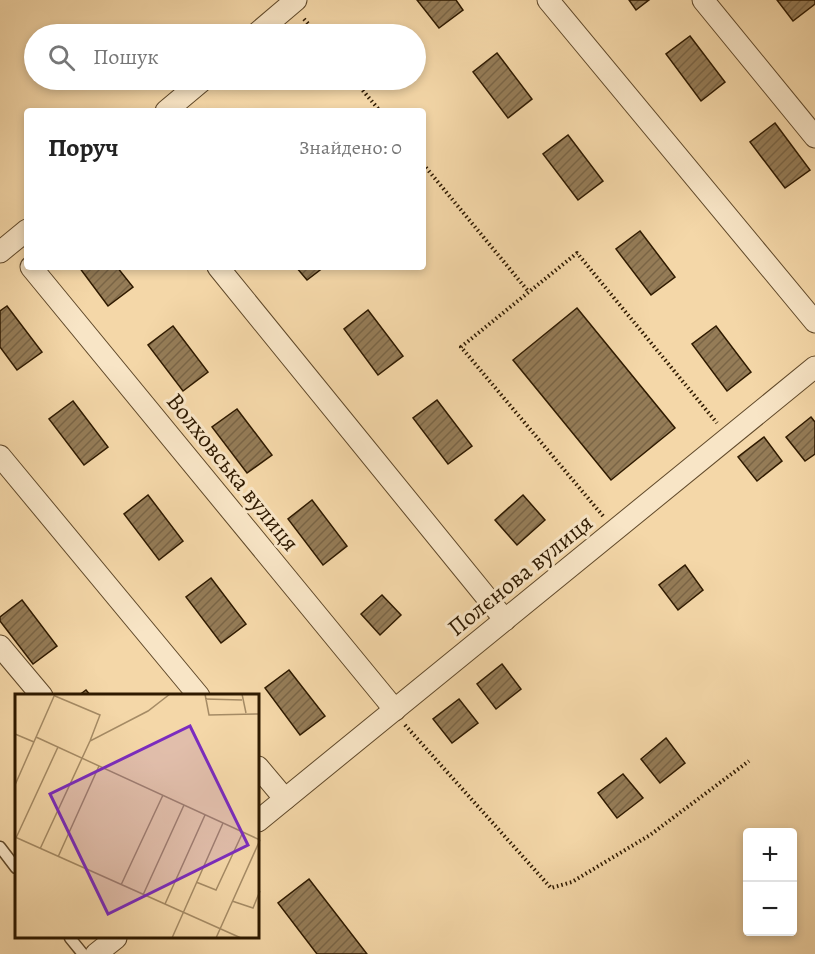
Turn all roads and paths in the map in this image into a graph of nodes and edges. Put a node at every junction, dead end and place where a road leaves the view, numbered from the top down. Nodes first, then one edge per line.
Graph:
1 (296, 0) edge
2 (548, 0) edge
3 (703, 0) edge
4 (268, 24) edge
5 (191, 90) edge
6 (362, 90) edge
7 (170, 108) edge
8 (377, 108) edge
9 (815, 137) edge
10 (426, 168) edge
11 (13, 242) edge
12 (24, 258) edge
13 (33, 270) edge
14 (220, 270) edge
15 (528, 291) junction
16 (815, 322) edge
17 (815, 367) edge
18 (729, 437) junction
19 (0, 456) edge
20 (616, 530) junction
21 (506, 620) junction
22 (0, 646) edge
23 (40, 694) edge
24 (197, 694) edge
25 (394, 711) junction
26 (749, 761) dead end
27 (260, 769) edge
28 (285, 800) junction
29 (260, 819) edge
30 (0, 847) edge
31 (15, 867) edge
32 (71, 939) edge
33 (115, 939) edge
34 (83, 954) edge
35 (96, 954) edge

1 - 4 street
2 - 16 street
3 - 9 street
5 - 7 street
6 - 8 path
10 - 15 path
11 - 12 street
13 - 25 street, Волховська вулиця
14 - 21 street
15 - 18 path
15 - 20 path
17 - 18 street, Полєнова вулиця
18 - 20 street, Полєнова вулиця
19 - 24 street
20 - 21 street, Полєнова вулиця
21 - 25 street, Полєнова вулиця
22 - 23 street
25 - 26 path
25 - 28 street, Полєнова вулиця
27 - 28 street
28 - 29 street, Полєнова вулиця
30 - 31 lane
32 - 34 lane
33 - 35 street

